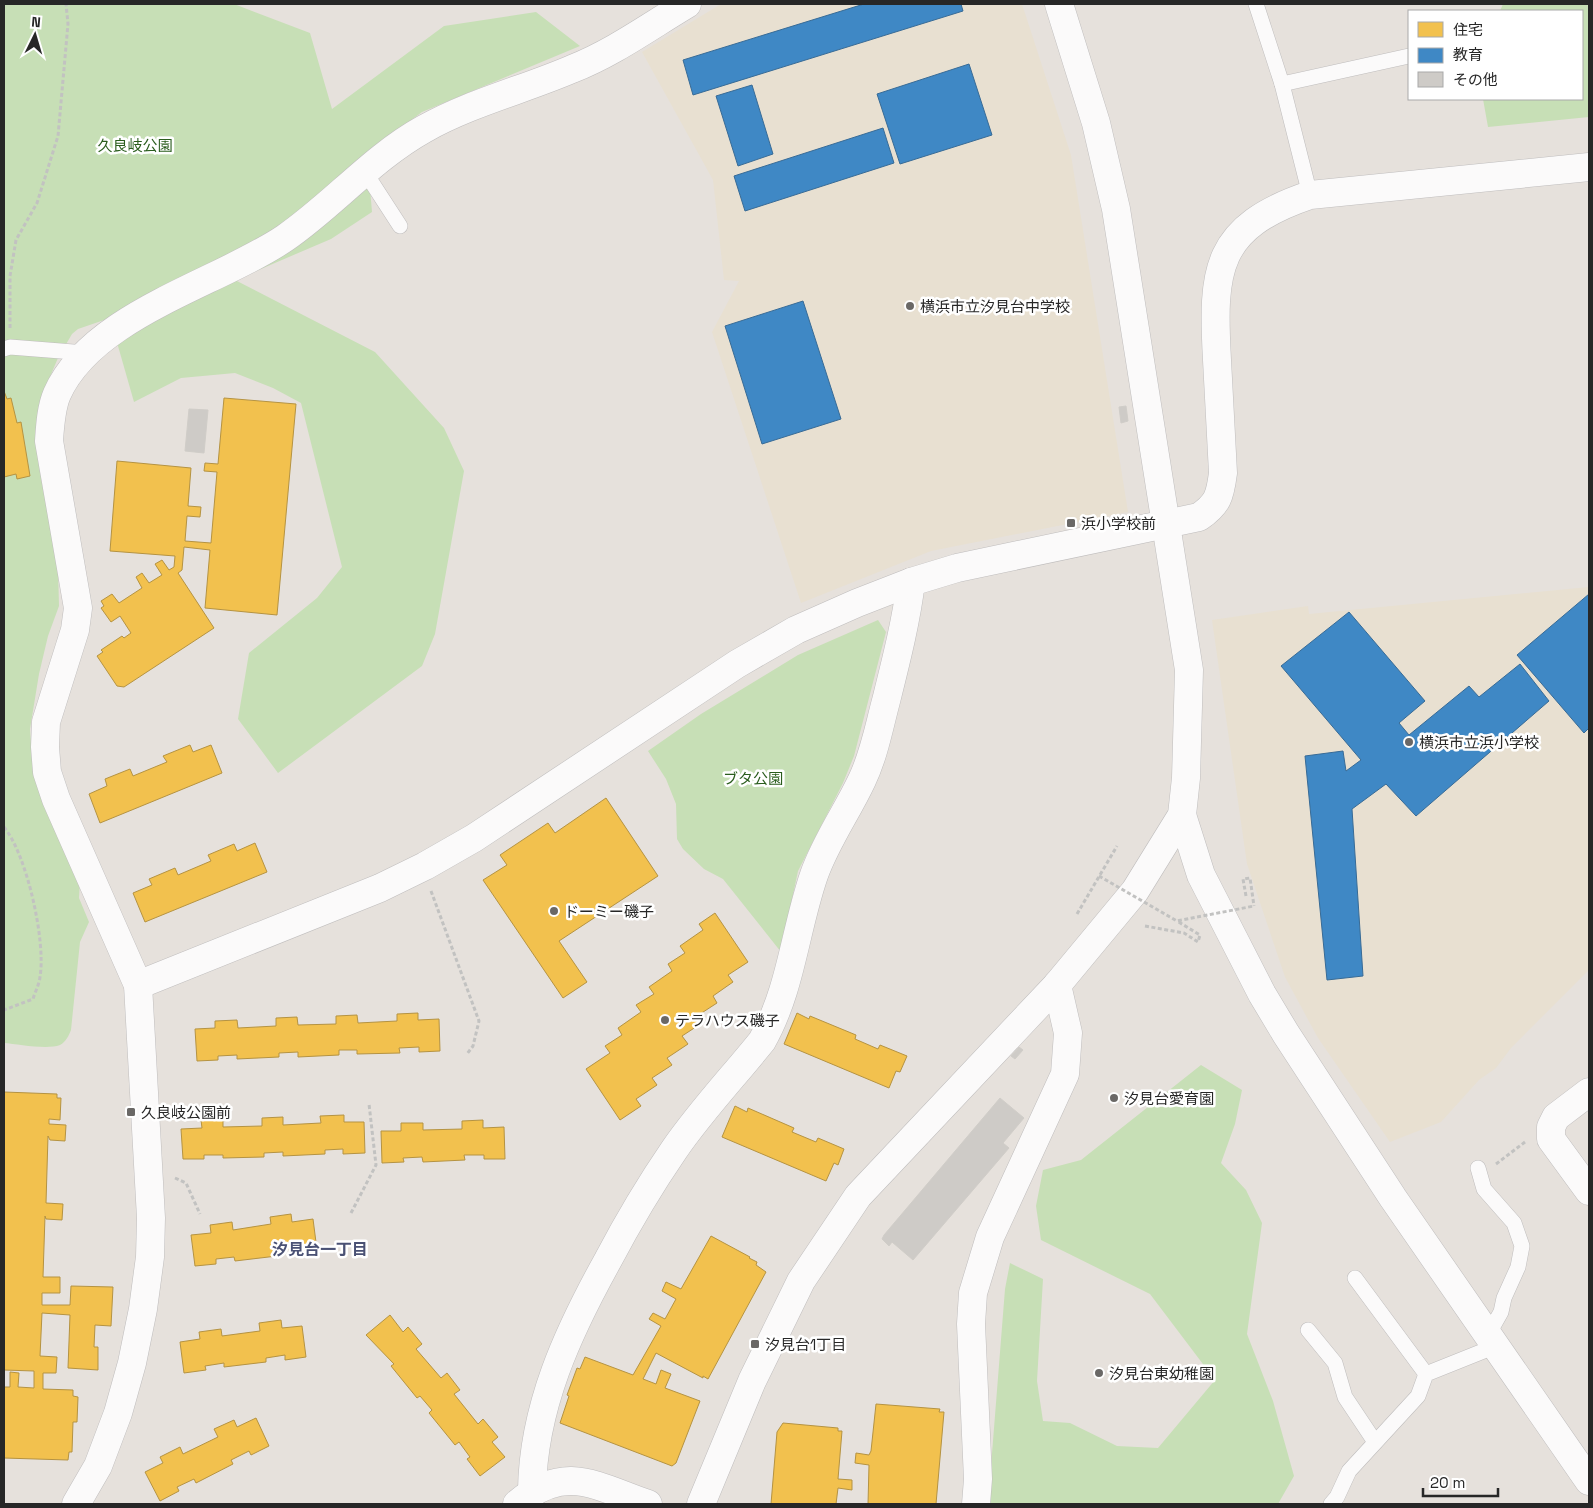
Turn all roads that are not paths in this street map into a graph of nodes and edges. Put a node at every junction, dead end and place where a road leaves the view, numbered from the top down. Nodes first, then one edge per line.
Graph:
1 (687, 4) edge
2 (1059, 4) edge
3 (1256, 4) edge
4 (1408, 56) edge
5 (1282, 84) junction
6 (1589, 168) edge
7 (365, 172) junction
8 (1310, 195) junction
9 (400, 226) dead end
10 (7, 348) edge
11 (86, 353) junction
12 (1166, 524) junction
13 (911, 582) junction
14 (1182, 815) junction
15 (138, 985) junction
16 (1057, 985) junction
17 (1589, 1092) edge
18 (1478, 1168) dead end
19 (1589, 1190) edge
20 (1355, 1278) dead end
21 (1308, 1330) dead end
22 (1492, 1340) junction
23 (1426, 1374) junction
24 (1375, 1442) junction
25 (1589, 1481) edge
26 (524, 1498) edge
27 (76, 1504) edge
28 (648, 1504) edge
29 (701, 1504) edge
30 (976, 1504) edge
31 (1331, 1504) edge

1 - 7 street
2 - 12 street
3 - 5 lane
4 - 5 lane
5 - 8 lane
6 - 8 street
7 - 9 lane
7 - 11 street
8 - 12 street
10 - 11 lane
11 - 15 street
12 - 13 street
12 - 14 street
13 - 15 street
13 - 26 street
14 - 16 street
14 - 22 street
15 - 27 street
16 - 29 street
16 - 30 street
17 - 19 street
18 - 22 lane
20 - 23 lane
21 - 24 lane
22 - 23 lane
22 - 25 street
23 - 24 lane
24 - 31 lane
26 - 28 street

